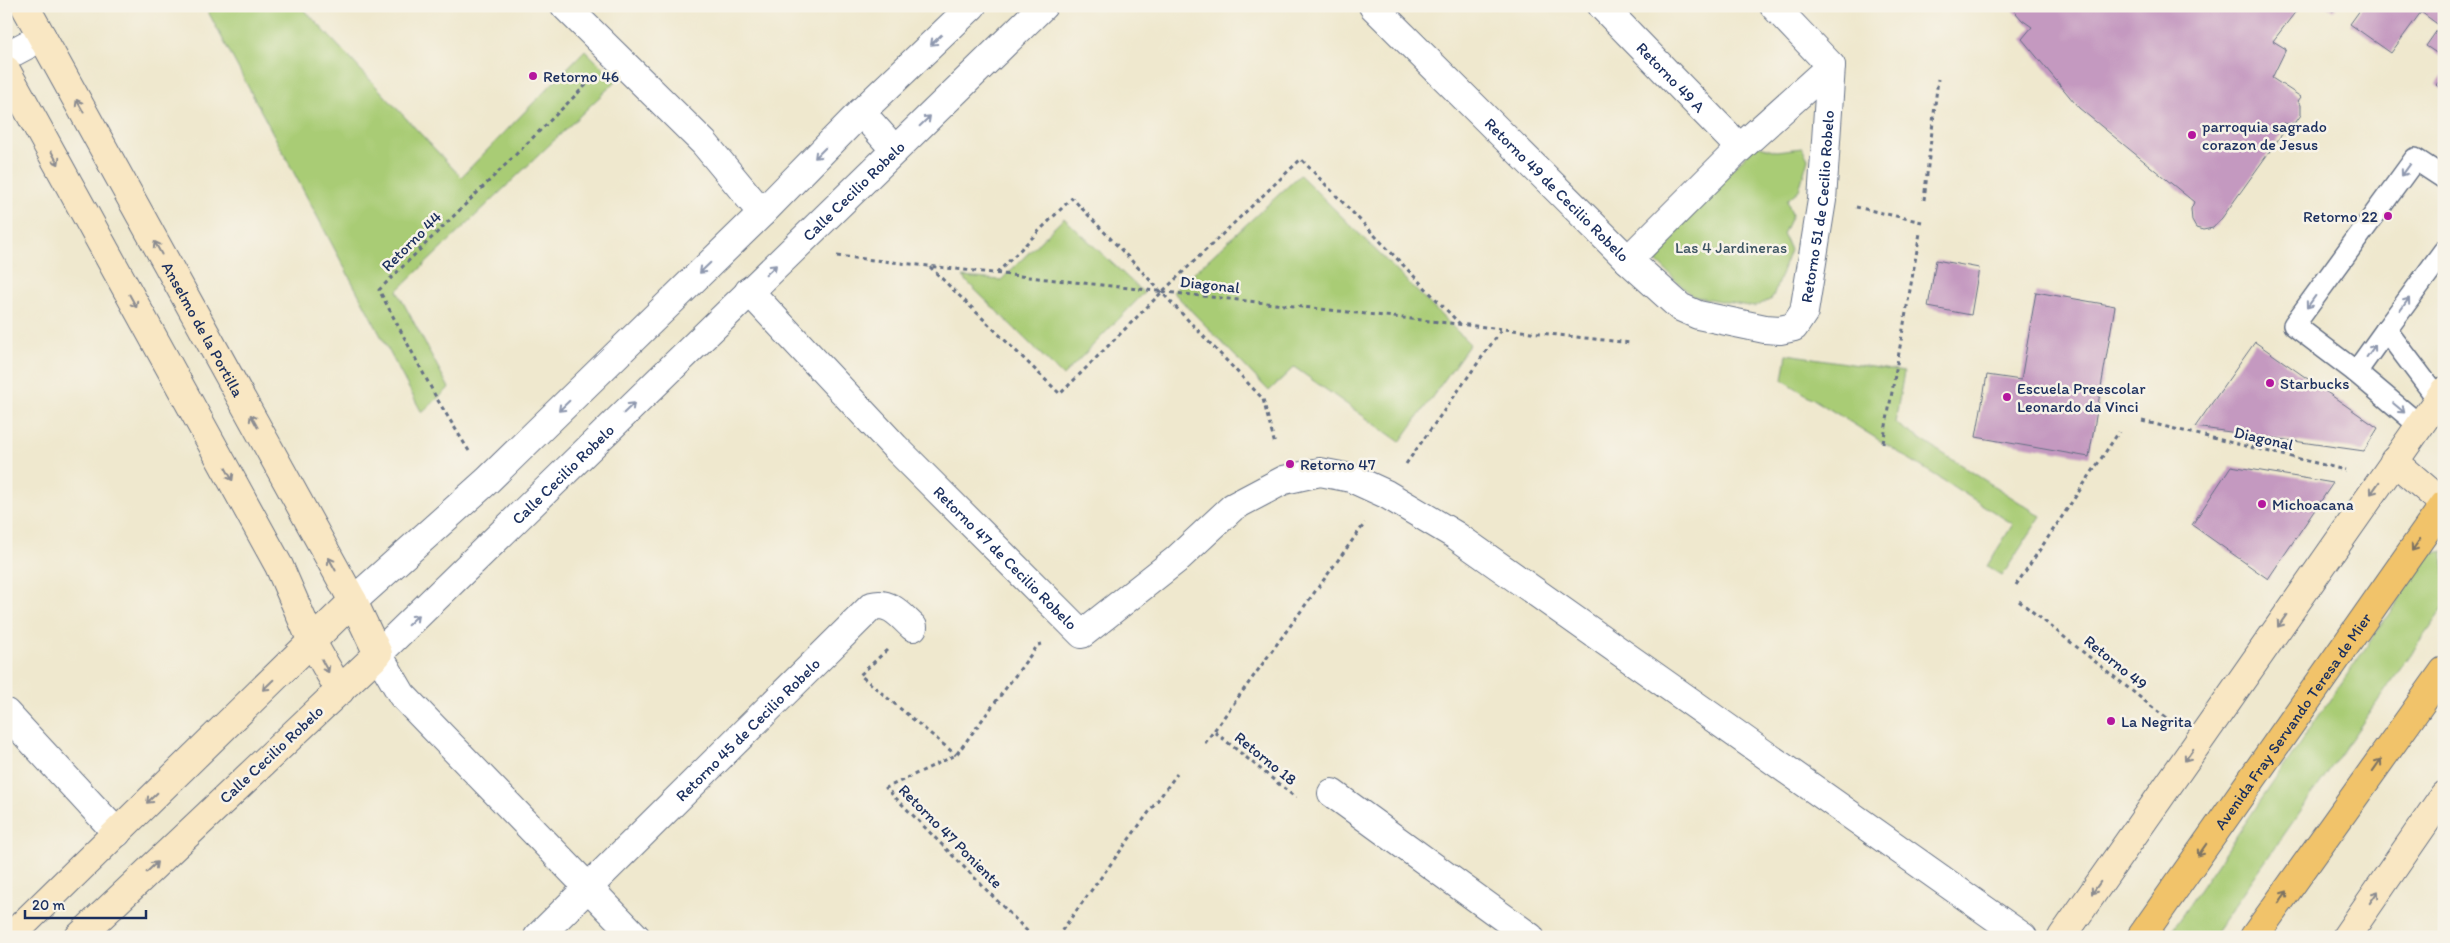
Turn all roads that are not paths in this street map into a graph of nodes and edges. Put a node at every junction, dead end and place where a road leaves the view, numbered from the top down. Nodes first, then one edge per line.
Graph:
1 (25, 6) edge
2 (566, 6) edge
3 (1043, 6) edge
4 (1373, 6) edge
5 (1602, 6) edge
6 (1774, 6) edge
7 (967, 8) edge
8 (42, 37) junction
9 (6, 56) edge
10 (1831, 66) junction
11 (6, 70) edge
12 (861, 112) junction
13 (1740, 148) junction
14 (895, 150) junction
15 (2444, 178) edge
16 (762, 213) junction
17 (2444, 251) edge
18 (1628, 260) junction
19 (749, 291) junction
20 (2386, 330) junction
21 (2356, 372) junction
22 (2442, 398) edge
23 (2419, 425) junction
24 (2388, 470) junction
25 (2444, 504) edge
26 (352, 601) junction
27 (913, 627) road end
28 (312, 642) junction
29 (378, 654) junction
30 (2444, 671) edge
31 (340, 691) junction
32 (6, 713) edge
33 (1332, 792) road end
34 (2444, 795) edge
35 (116, 833) junction
36 (588, 886) junction
37 (10, 937) edge
38 (79, 937) edge
39 (538, 937) edge
40 (636, 937) edge
41 (1530, 937) edge
42 (2023, 937) edge
43 (2062, 937) edge
44 (2141, 937) edge
45 (2254, 937) edge
46 (2346, 937) edge

1 - 8 street, Anselmo de la Portilla
2 - 16 street
14 -> 3 street, Calle Cecilio Robelo
4 - 18 street, Retorno 49 de Cecilio Robelo
5 - 13 street, Retorno 49 A
6 - 10 street
7 -> 12 street
8 - 9 street
26 -> 8 street, Anselmo de la Portilla
10 - 13 street, Retorno 49 de Cecilio Robelo
10 - 18 street, Retorno 51 de Cecilio Robelo
11 -> 28 street
12 - 14 street
12 -> 16 street
13 - 18 street, Retorno 49 de Cecilio Robelo
19 -> 14 street, Calle Cecilio Robelo
15 -> 21 lane
16 -> 26 street
20 -> 17 lane
29 -> 19 street, Calle Cecilio Robelo
19 - 42 street, Retorno 47 de Cecilio Robelo
21 -> 20 lane
20 - 22 lane
21 -> 23 lane
22 - 23 street
23 - 24 street
24 - 25 street
24 -> 43 street
25 -> 44 main road, Avenida Fray Servando Teresa de Mier
26 - 28 street
26 - 29 street, Anselmo de la Portilla
27 - 36 street, Retorno 45 de Cecilio Robelo
28 -> 31 street
28 -> 35 street
29 - 31 street, Calle Cecilio Robelo
29 - 36 street
45 -> 30 main road
38 -> 31 street, Calle Cecilio Robelo
32 - 35 street
33 - 41 street
46 -> 34 street
35 - 37 street
36 - 39 street, Retorno 45 de Cecilio Robelo
36 - 40 street

